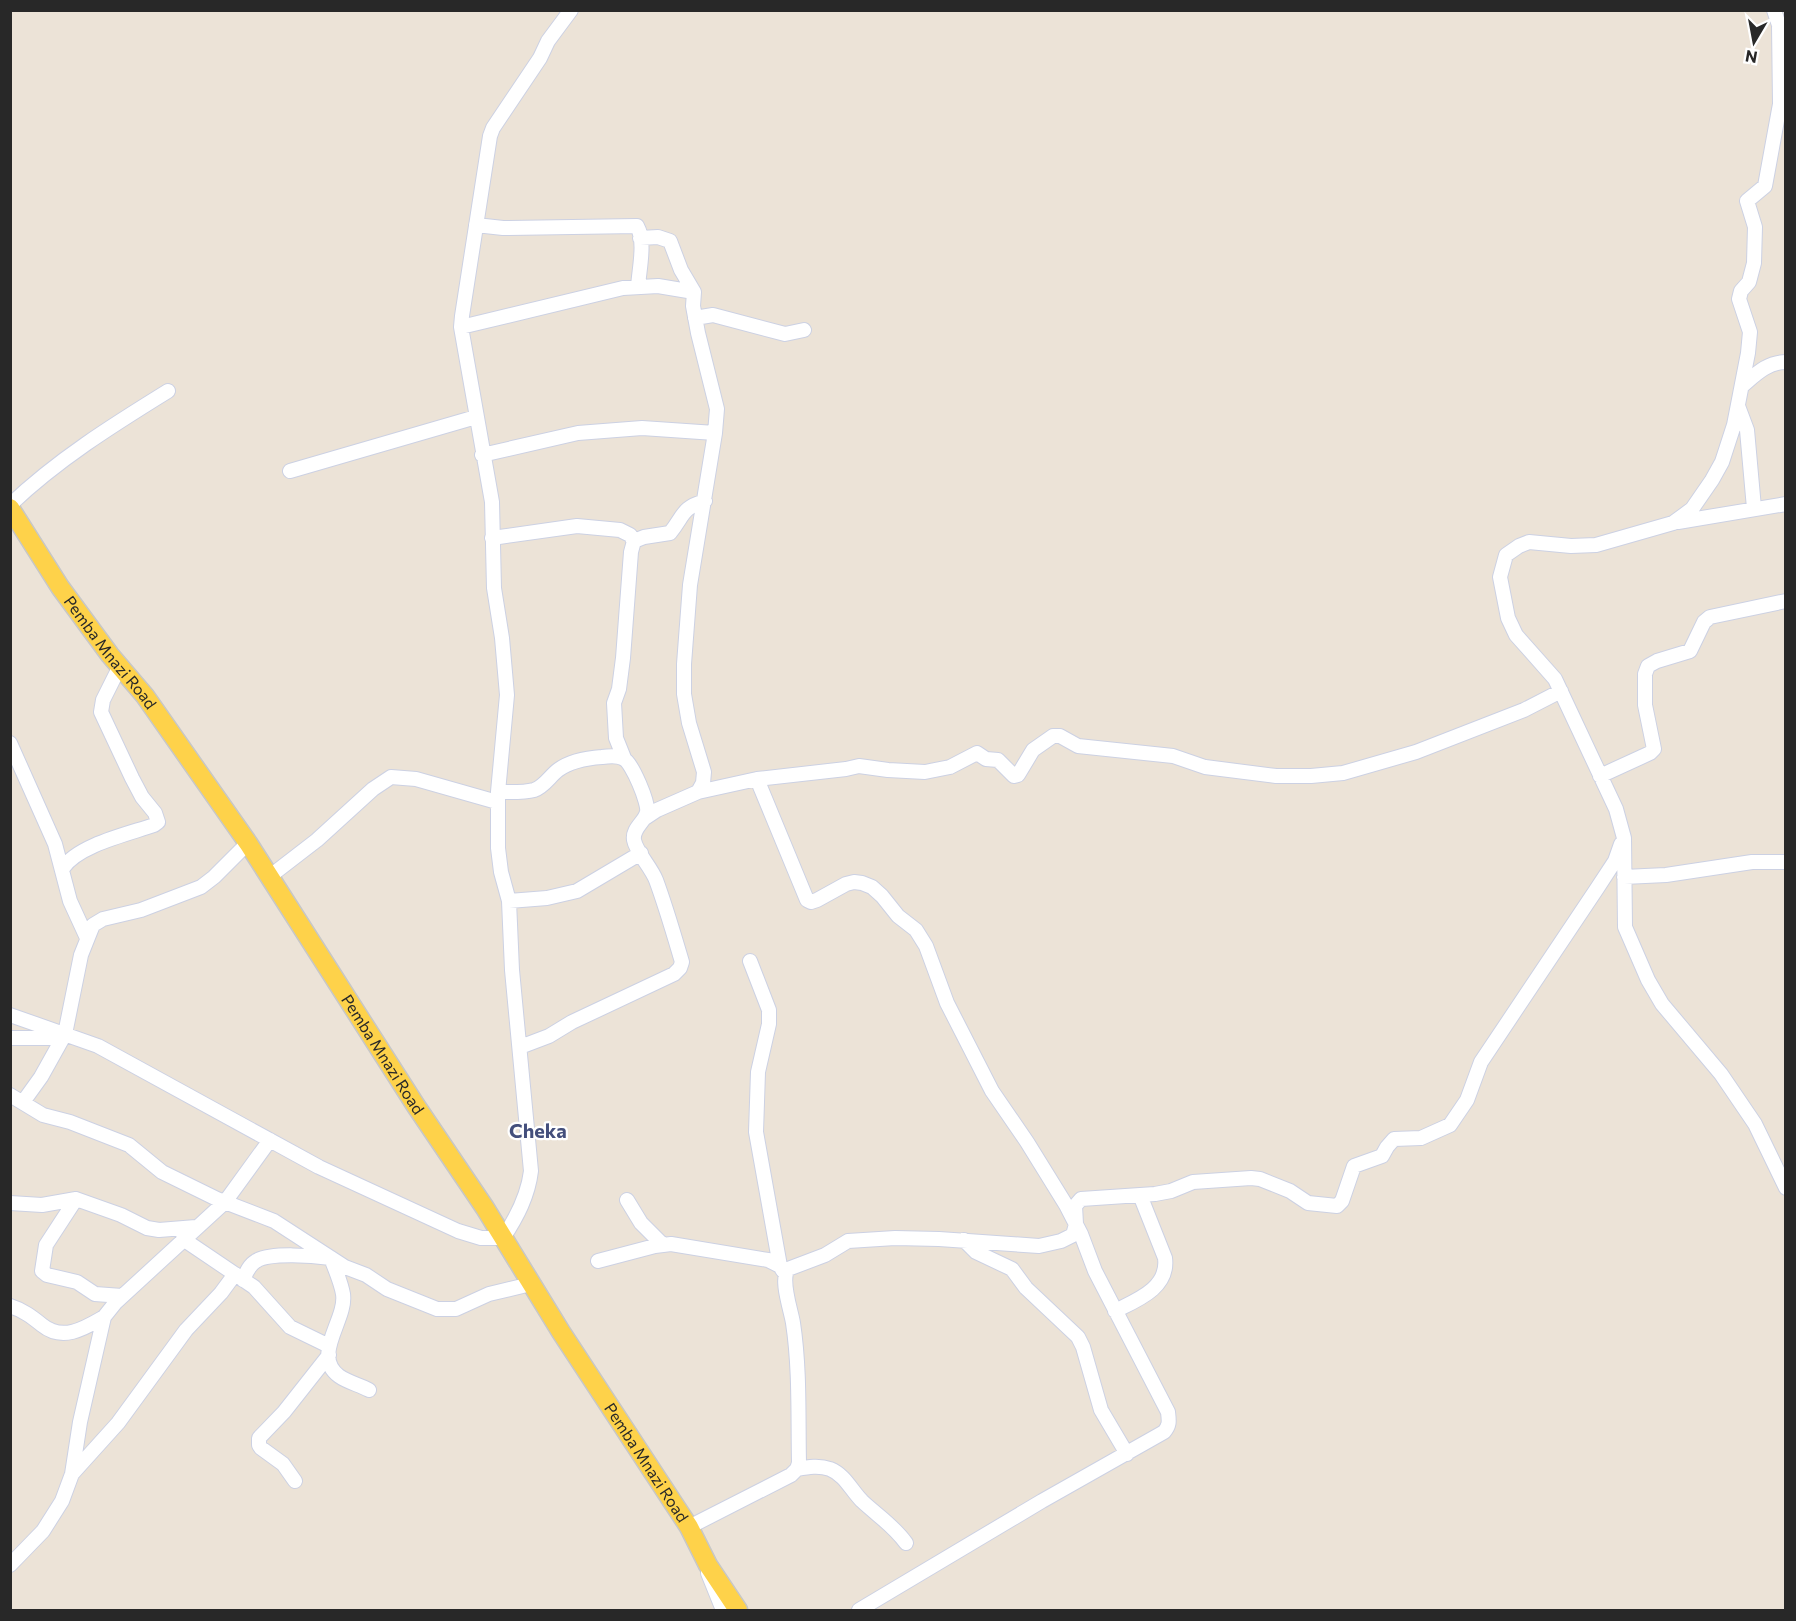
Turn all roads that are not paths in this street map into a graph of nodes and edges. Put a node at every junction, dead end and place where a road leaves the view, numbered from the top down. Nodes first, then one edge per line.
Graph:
1 (571, 10) edge
2 (1774, 10) edge
3 (476, 225) junction
4 (640, 238) junction
5 (638, 287) junction
6 (694, 292) junction
7 (695, 318) junction
8 (461, 327) junction
9 (804, 330) dead end
10 (1785, 362) edge
11 (1742, 386) junction
12 (168, 391) dead end
13 (1738, 406) junction
14 (476, 417) junction
15 (716, 433) junction
16 (482, 454) junction
17 (290, 471) dead end
18 (705, 501) junction
19 (1785, 504) edge
20 (10, 507) edge
21 (1754, 508) junction
22 (1673, 524) junction
23 (492, 538) junction
24 (634, 541) junction
25 (1785, 601) edge
26 (120, 666) junction
27 (1561, 691) junction
28 (10, 743) edge
29 (624, 758) junction
30 (1600, 776) junction
31 (758, 779) junction
32 (698, 792) junction
33 (497, 797) junction
34 (645, 818) junction
35 (1624, 838) junction
36 (248, 843) junction
37 (641, 853) junction
38 (1785, 862) edge
39 (63, 868) junction
40 (269, 877) junction
41 (1624, 877) junction
42 (509, 901) junction
43 (87, 938) junction
44 (750, 961) dead end
45 (10, 1015) edge
46 (63, 1036) junction
47 (10, 1038) edge
48 (520, 1047) junction
49 (10, 1095) edge
50 (23, 1102) junction
51 (270, 1140) junction
52 (1785, 1188) edge
53 (1140, 1195) junction
54 (76, 1198) junction
55 (627, 1200) dead end
56 (225, 1202) junction
57 (10, 1203) edge
58 (1076, 1224) junction
59 (196, 1227) junction
60 (503, 1238) junction
61 (183, 1239) junction
62 (964, 1240) junction
63 (663, 1245) junction
64 (331, 1258) junction
65 (598, 1261) dead end
66 (783, 1270) junction
67 (239, 1277) junction
68 (531, 1284) junction
69 (122, 1296) junction
70 (10, 1306) edge
71 (1115, 1311) junction
72 (104, 1317) junction
73 (329, 1350) junction
74 (369, 1390) dead end
75 (1126, 1454) junction
76 (797, 1469) junction
77 (72, 1474) junction
78 (295, 1481) dead end
79 (689, 1527) junction
80 (906, 1543) dead end
81 (10, 1565) edge
82 (708, 1565) junction
83 (723, 1611) edge
84 (738, 1611) edge
85 (859, 1611) edge

1 - 3 street
2 - 11 street
3 - 4 street
3 - 8 street
4 - 5 street
4 - 6 street
5 - 6 street
5 - 8 street
6 - 7 street
7 - 9 street
7 - 15 street
8 - 14 street
10 - 11 street
11 - 13 street
12 - 20 street
13 - 21 street
13 - 22 street
14 - 16 street
14 - 17 street
15 - 16 street
15 - 18 street
16 - 23 street
18 - 24 street
18 - 32 street
19 - 21 street
20 - 26 main road, Pemba Mnazi Road
21 - 22 street
22 - 27 street
23 - 24 street
23 - 33 street
24 - 29 street
25 - 30 street
26 - 36 main road, Pemba Mnazi Road
26 - 39 street
27 - 30 street
27 - 31 street
28 - 39 street
29 - 33 street
29 - 34 street
30 - 35 street
31 - 32 street
31 - 58 street
32 - 34 street
33 - 40 street
33 - 42 street
34 - 37 street
35 - 41 street
35 - 53 street
36 - 40 main road, Pemba Mnazi Road
36 - 43 street
37 - 42 street
37 - 48 street
38 - 41 street
39 - 43 street
40 - 60 main road, Pemba Mnazi Road
41 - 52 street
42 - 48 street
43 - 46 street
44 - 66 street
45 - 46 street
46 - 47 street
46 - 50 street
46 - 51 street
48 - 60 street
49 - 50 street
50 - 56 street
51 - 56 street
51 - 60 street
53 - 58 street
53 - 71 street
54 - 57 street
54 - 59 street
54 - 69 street
55 - 63 street
56 - 59 street
56 - 64 street
58 - 62 street
58 - 71 street
59 - 61 street
60 - 68 main road, Pemba Mnazi Road
61 - 67 street
61 - 69 street
62 - 66 street
62 - 75 street
63 - 65 street
63 - 66 street
64 - 67 street
64 - 68 street
64 - 73 street
66 - 76 street
67 - 73 street
67 - 77 street
68 - 79 main road, Pemba Mnazi Road
69 - 72 street
70 - 72 street
71 - 75 street
72 - 77 street
73 - 74 street
73 - 78 street
75 - 85 street
76 - 79 street
76 - 80 street
77 - 81 street
79 - 82 main road, Pemba Mnazi Road
82 - 83 street
82 - 84 main road, Pemba Mnazi Road

